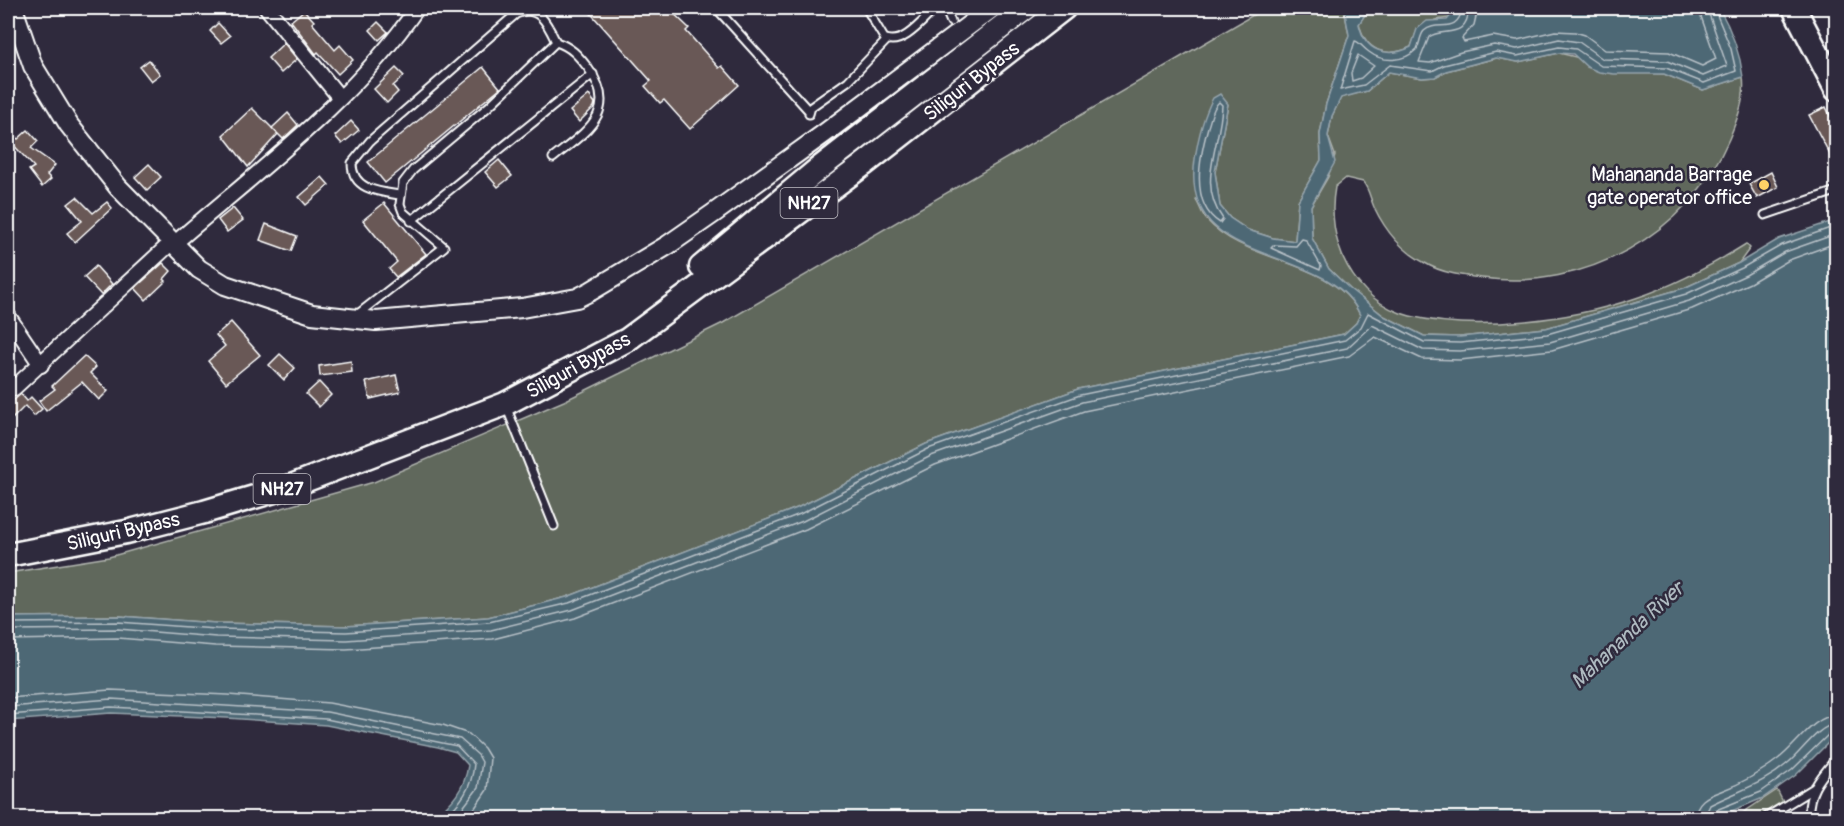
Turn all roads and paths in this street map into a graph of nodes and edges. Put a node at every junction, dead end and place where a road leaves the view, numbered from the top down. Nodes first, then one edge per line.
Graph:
1 (13, 8) edge
2 (267, 8) edge
3 (417, 8) edge
4 (866, 8) edge
5 (936, 8) edge
6 (945, 8) edge
7 (992, 8) edge
8 (1026, 8) edge
9 (1064, 8) edge
10 (1794, 8) edge
11 (717, 9) edge
12 (951, 22) dead end
13 (887, 40) junction
14 (556, 42) junction
15 (593, 74) junction
16 (1836, 89) edge
17 (340, 98) junction
18 (553, 158) dead end
19 (1836, 190) edge
20 (400, 195) junction
21 (1765, 215) dead end
22 (411, 220) junction
23 (173, 243) junction
24 (8, 316) edge
25 (350, 320) junction
26 (41, 365) junction
27 (543, 383) junction
28 (8, 388) edge
29 (506, 404) junction
30 (554, 526) dead end
31 (8, 555) edge
32 (1836, 759) edge
33 (1814, 788) junction
34 (1766, 819) edge
35 (1809, 819) edge

1 - 23 main road
2 - 17 street
3 - 17 street
4 - 13 lane
5 - 13 lane
6 - 12 lane
7 - 25 main road
8 - 27 highway, NH27
9 - 27 highway, Siliguri Bypass / NH27
10 - 16 highway
11 - 13 lane
14 - 15 lane
14 - 20 lane
14 - 20 lane
15 - 18 lane
15 - 22 lane
17 - 23 street
19 - 21 lane
20 - 22 lane
22 - 25 lane
23 - 25 main road
23 - 26 street
24 - 26 street
26 - 28 street
27 - 29 highway, Siliguri Bypass / NH27
29 - 30 lane
29 - 31 highway, Siliguri Bypass / NH27
32 - 33 lane
33 - 34 lane
33 - 35 lane

